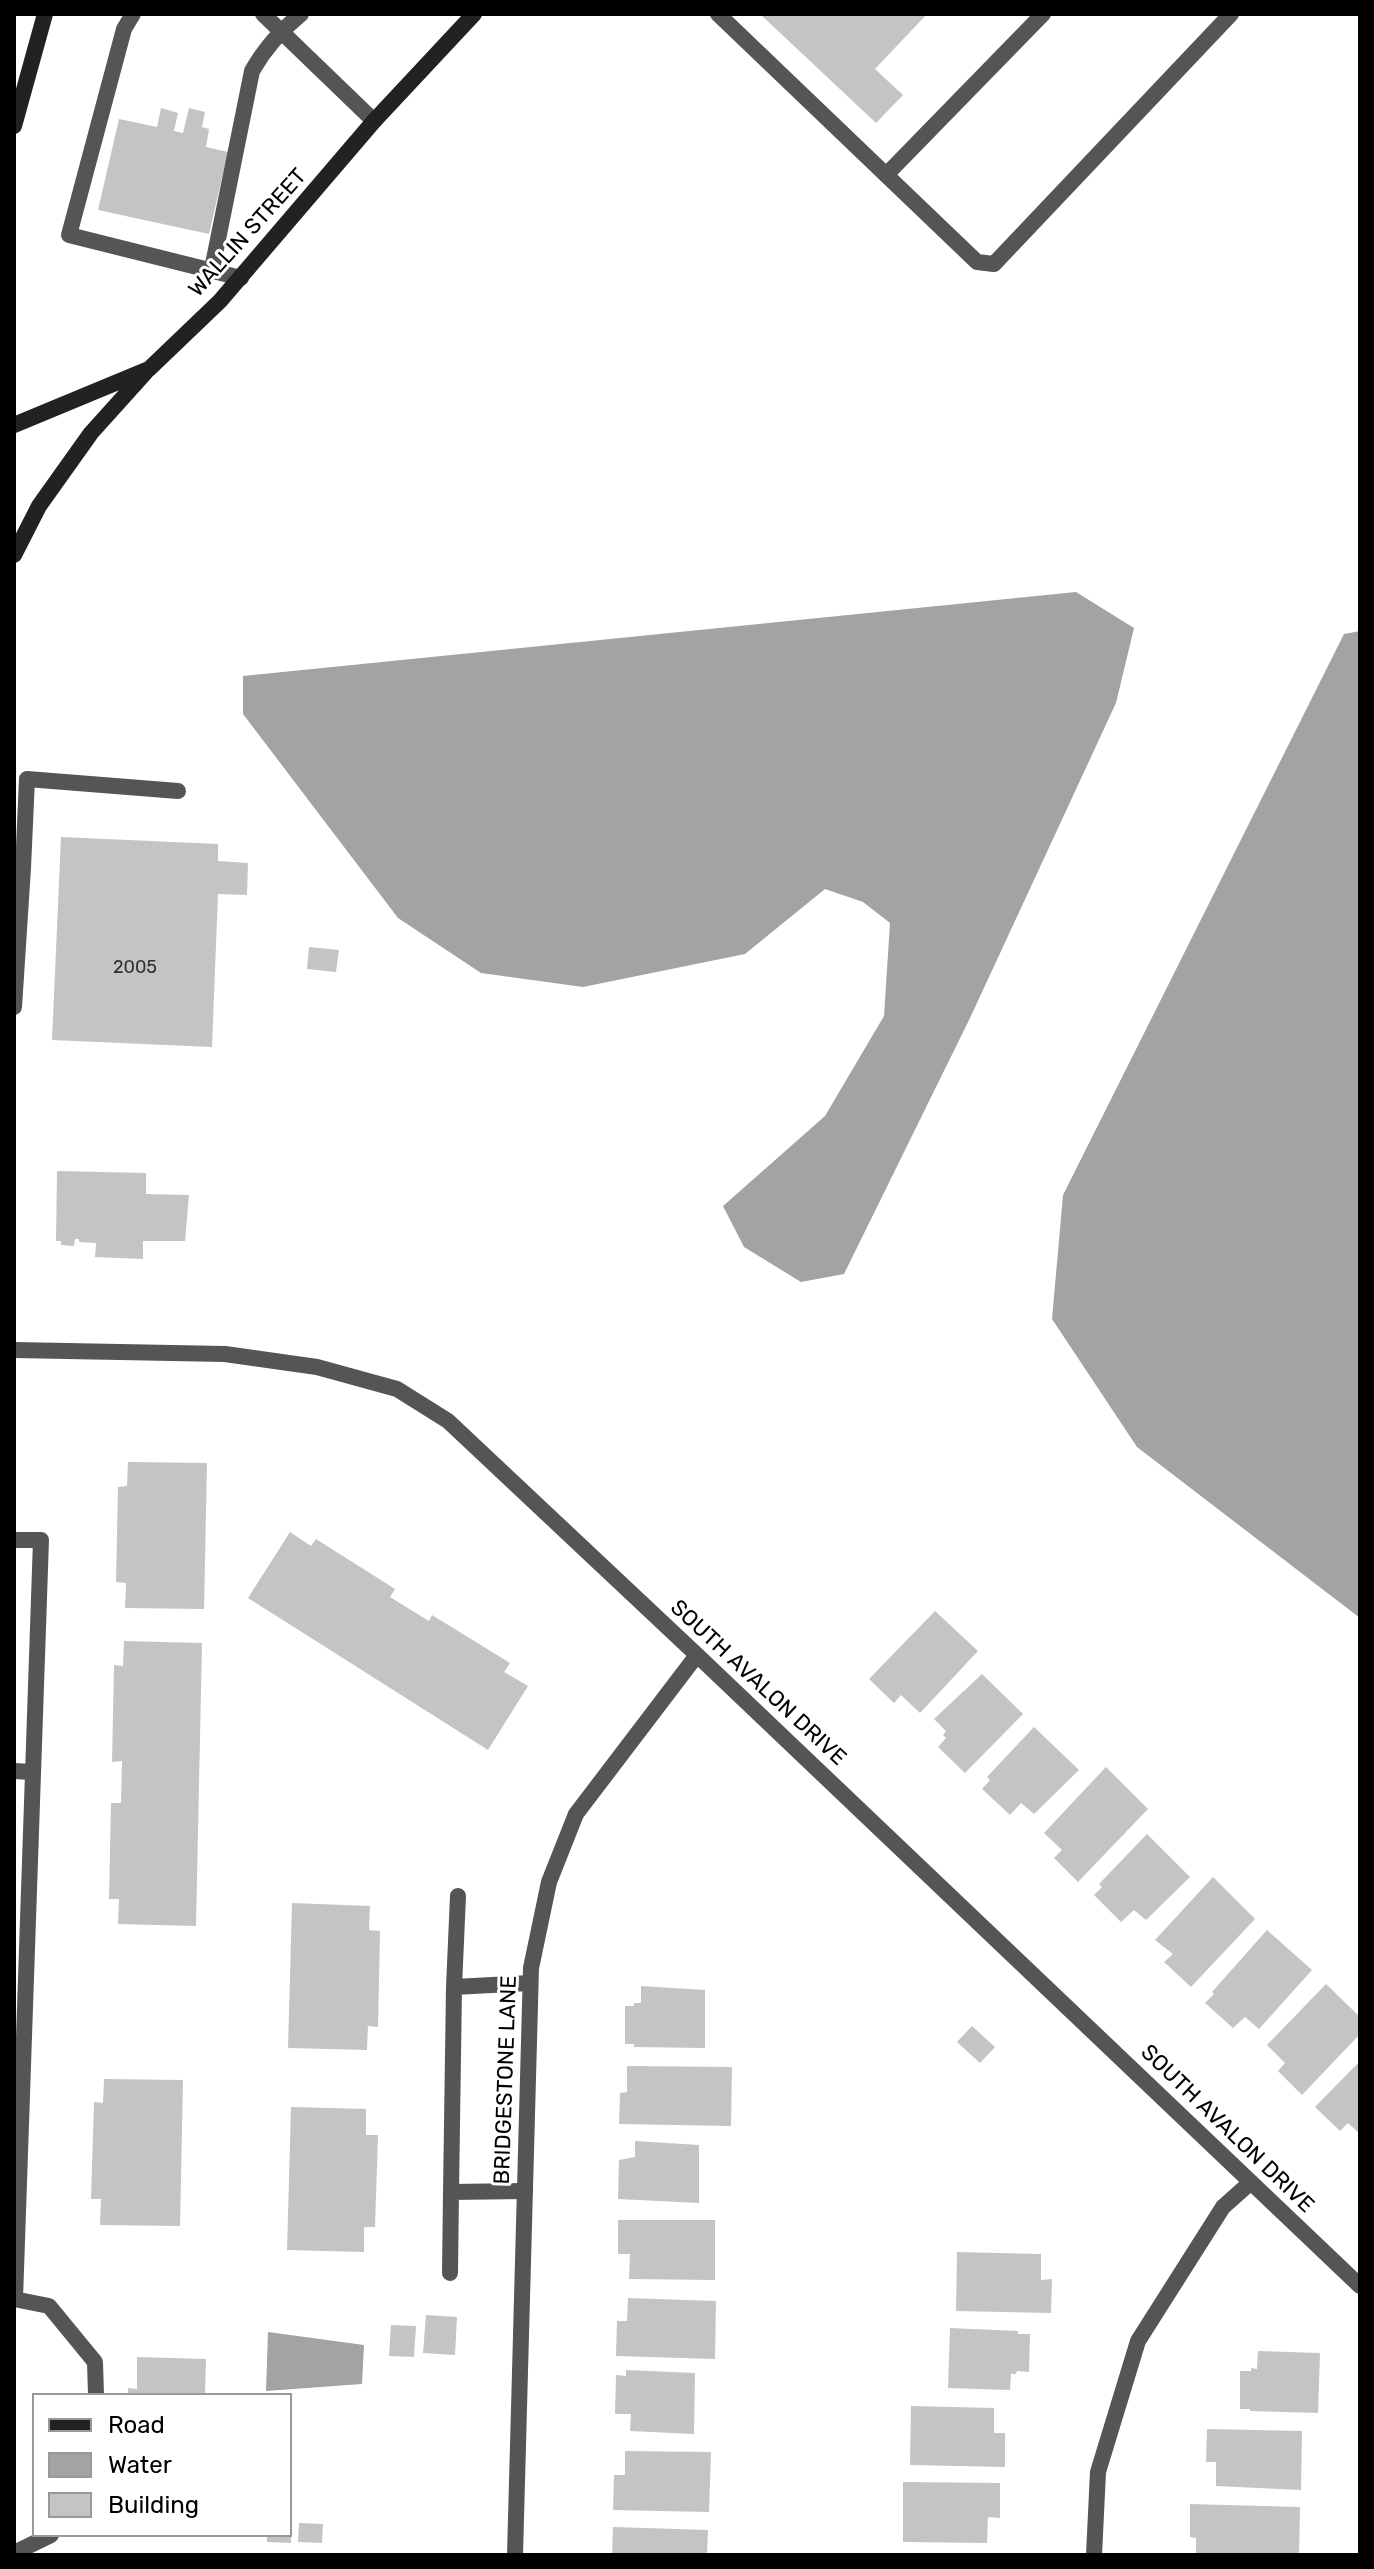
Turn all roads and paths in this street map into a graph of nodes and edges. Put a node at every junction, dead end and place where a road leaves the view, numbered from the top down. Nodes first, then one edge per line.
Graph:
1 (45, 14) edge
2 (133, 14) edge
3 (263, 14) edge
4 (301, 14) edge
5 (474, 14) edge
6 (718, 14) edge
7 (1043, 14) edge
8 (1231, 14) edge
9 (280, 31) junction
10 (374, 121) junction
11 (14, 126) edge
12 (886, 175) junction
13 (212, 269) junction
14 (241, 278) junction
15 (149, 369) junction
16 (14, 425) edge
17 (14, 555) edge
18 (178, 791) dead end
19 (18, 868) edge
20 (14, 1007) edge
21 (14, 1350) edge
22 (14, 1540) edge
23 (697, 1655) junction
24 (14, 1771) edge
25 (32, 1772) junction
26 (458, 1896) dead end
27 (530, 1983) junction
28 (454, 1987) junction
29 (17, 2167) edge
30 (1251, 2182) junction
31 (525, 2191) junction
32 (451, 2192) junction
33 (450, 2273) dead end
34 (1360, 2286) edge
35 (14, 2299) edge
36 (96, 2393) edge
37 (47, 2537) edge
38 (14, 2553) edge
39 (515, 2555) edge
40 (1094, 2555) edge

1 - 11 main road
2 - 13 street
3 - 9 street
4 - 9 street
5 - 10 main road, WALLIN STREET
6 - 12 street
7 - 12 street
8 - 12 street
9 - 10 street
9 - 13 street
10 - 14 main road, WALLIN STREET
13 - 14 street
14 - 15 main road, WALLIN STREET
15 - 16 main road, WALLIN STREET
15 - 17 main road
18 - 19 street
19 - 20 street
21 - 23 street, SOUTH AVALON DRIVE
22 - 25 street
23 - 27 street, BRIDGESTONE LANE
23 - 30 street, SOUTH AVALON DRIVE
24 - 25 street
25 - 29 street
26 - 28 street
27 - 28 street
27 - 31 street, BRIDGESTONE LANE
28 - 32 street
29 - 35 street
30 - 34 street, SOUTH AVALON DRIVE
30 - 40 street
31 - 32 street
31 - 39 street, BRIDGESTONE LANE
32 - 33 street
35 - 36 street
37 - 38 street

